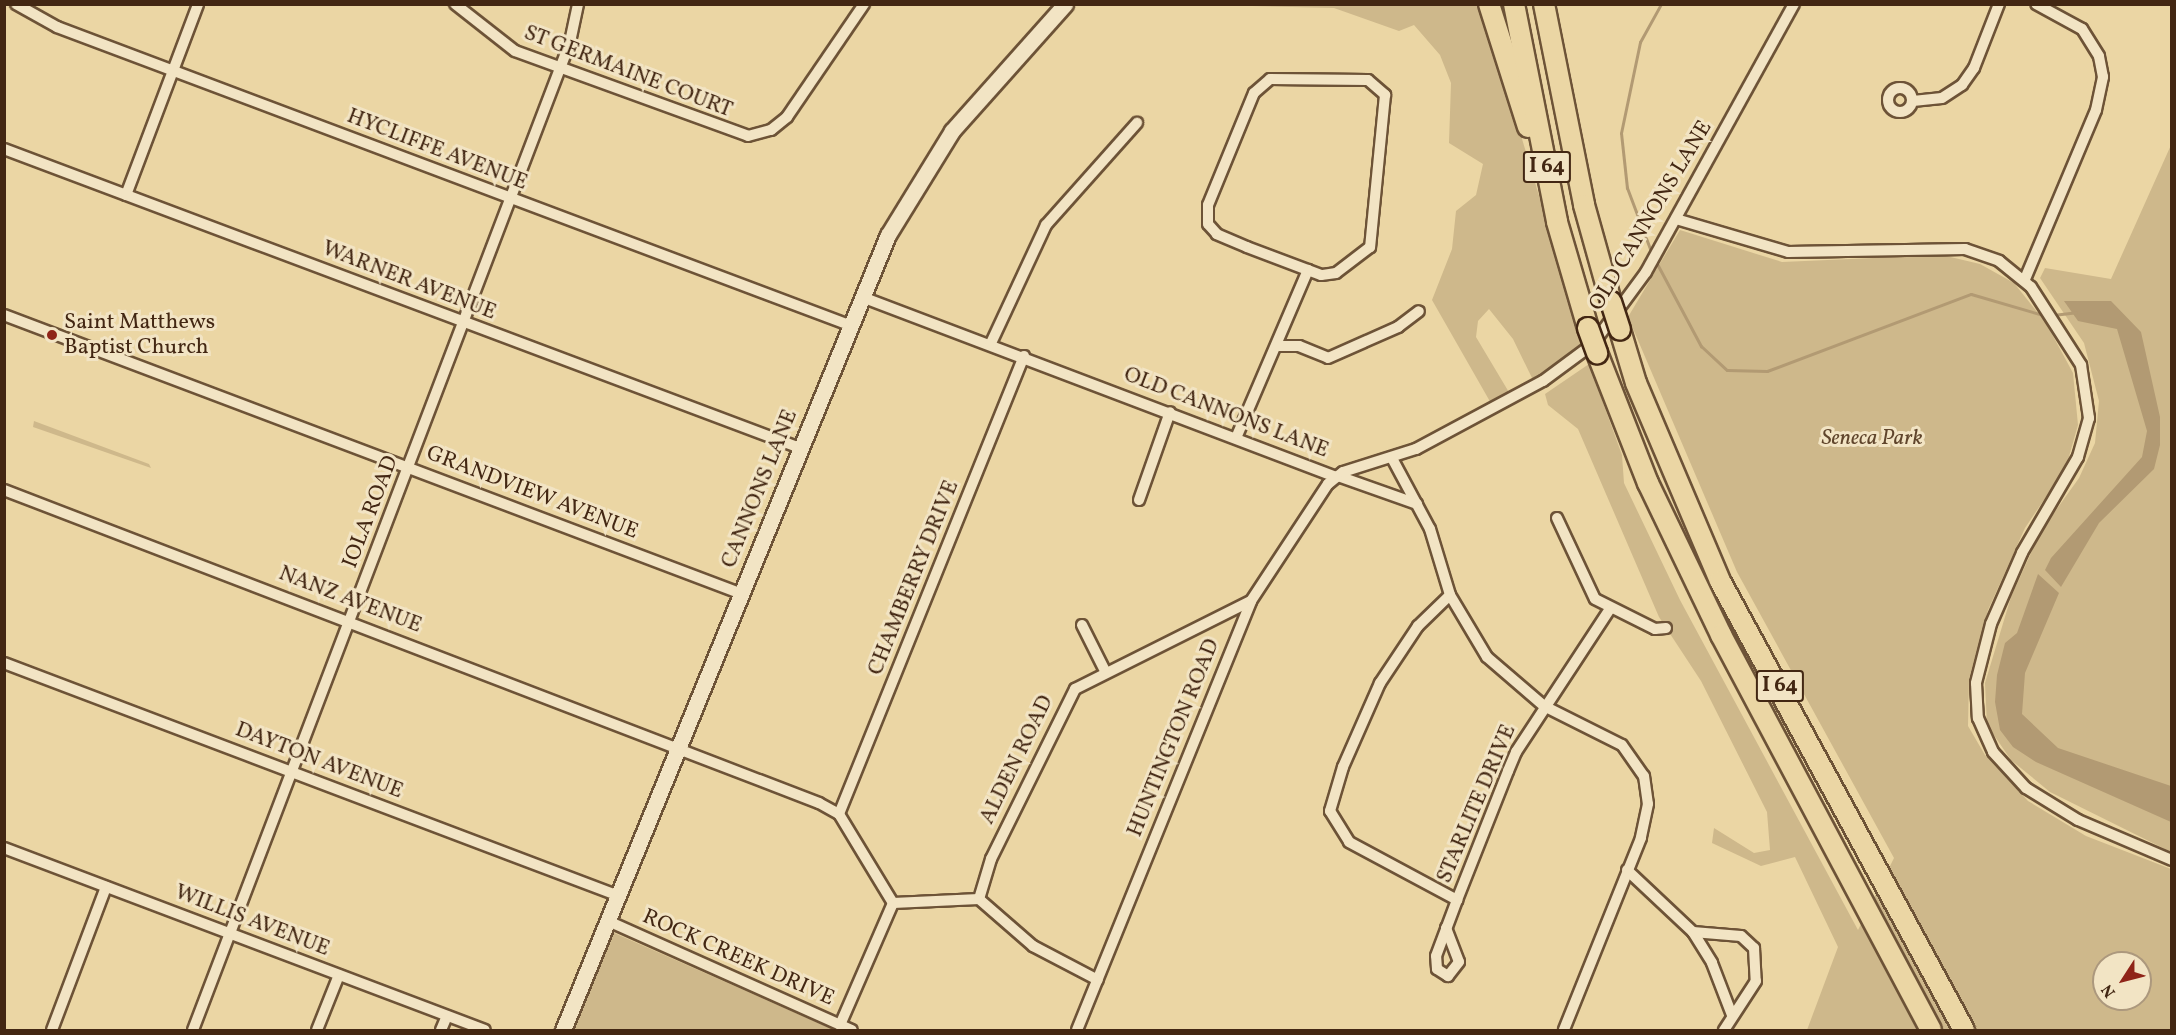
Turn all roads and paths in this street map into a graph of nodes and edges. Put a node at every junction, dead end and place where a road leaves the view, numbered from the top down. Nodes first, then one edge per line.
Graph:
1 (16, 4) edge
2 (198, 4) edge
3 (455, 4) edge
4 (578, 4) edge
5 (864, 4) edge
6 (1065, 4) edge
7 (1489, 4) edge
8 (1514, 4) edge
9 (1794, 4) edge
10 (1999, 4) edge
11 (2036, 4) edge
12 (1545, 8) edge
13 (560, 68) junction
14 (174, 72) junction
15 (1913, 101) dead end
16 (1137, 123) dead end
17 (4, 149) edge
18 (126, 195) junction
19 (511, 198) junction
20 (1676, 219) junction
21 (1557, 222) junction
22 (1308, 270) junction
23 (2028, 283) junction
24 (862, 297) junction
25 (1419, 311) dead end
26 (4, 315) edge
27 (463, 323) junction
28 (849, 325) junction
29 (991, 343) junction
30 (1278, 346) junction
31 (1024, 356) junction
32 (1170, 412) junction
33 (1236, 438) junction
34 (800, 448) junction
35 (1393, 460) junction
36 (409, 466) junction
37 (1337, 476) junction
38 (4, 490) edge
39 (1139, 500) dead end
40 (1417, 504) junction
41 (1557, 518) dead end
42 (742, 594) junction
43 (1450, 595) junction
44 (1251, 601) junction
45 (1610, 609) junction
46 (349, 620) junction
47 (1082, 625) dead end
48 (1666, 628) dead end
49 (4, 663) edge
50 (1105, 670) junction
51 (1544, 706) junction
52 (681, 746) junction
53 (289, 771) junction
54 (839, 814) junction
55 (4, 848) edge
56 (2172, 860) edge
57 (1627, 870) junction
58 (106, 887) junction
59 (619, 896) junction
60 (979, 899) junction
61 (1457, 900) junction
62 (893, 903) junction
63 (608, 921) junction
64 (1446, 928) dead end
65 (1693, 932) junction
66 (230, 933) junction
67 (339, 975) junction
68 (1098, 980) junction
69 (1732, 1015) junction
70 (447, 1017) junction
71 (840, 1025) junction
72 (52, 1030) edge
73 (193, 1030) edge
74 (317, 1030) edge
75 (441, 1030) edge
76 (485, 1030) edge
77 (563, 1030) edge
78 (852, 1030) edge
79 (1077, 1030) edge
80 (1564, 1030) edge
81 (1724, 1030) edge
82 (1931, 1030) edge
83 (1964, 1030) edge

1 - 14 street, HYCLIFFE AVENUE
2 - 14 street
3 - 13 street, ST GERMAINE COURT
4 - 13 street, IOLA ROAD
5 - 13 street, ST GERMAINE COURT
6 - 24 main road, CANNONS LANE
7 - 21 highway
8 - 21 highway, I 64
9 - 20 street, OLD CANNONS LANE
10 - 15 street
11 - 23 street
12 - 83 highway, I 64, bridge
13 - 19 street, IOLA ROAD
14 - 18 street
14 - 19 street, HYCLIFFE AVENUE
16 - 29 street
17 - 18 street, WARNER AVENUE
18 - 27 street, WARNER AVENUE
19 - 27 street, IOLA ROAD
19 - 28 street, HYCLIFFE AVENUE
20 - 23 street
20 - 35 street, OLD CANNONS LANE
21 - 82 highway, I 64, bridge
22 - 22 street
22 - 30 street
23 - 56 street
24 - 28 main road, CANNONS LANE
24 - 29 street, OLD CANNONS LANE
25 - 30 street
26 - 36 street, GRANDVIEW AVENUE
27 - 34 street, WARNER AVENUE
27 - 36 street, IOLA ROAD
28 - 34 main road, CANNONS LANE
29 - 31 street, OLD CANNONS LANE
30 - 33 street
31 - 32 street, OLD CANNONS LANE
31 - 54 street, CHAMBERRY DRIVE
32 - 33 street, OLD CANNONS LANE
32 - 39 street
33 - 37 street, OLD CANNONS LANE
34 - 42 main road, CANNONS LANE
35 - 37 street, OLD CANNONS LANE
35 - 40 street
36 - 42 street, GRANDVIEW AVENUE
36 - 46 street, IOLA ROAD
37 - 40 street
37 - 44 street, HUNTINGTON ROAD
38 - 46 street, NANZ AVENUE
40 - 43 street
41 - 45 street
42 - 52 main road, CANNONS LANE
43 - 51 street
43 - 61 street
44 - 50 street, ALDEN ROAD
44 - 68 street, HUNTINGTON ROAD
45 - 48 street
45 - 51 street, STARLITE DRIVE
46 - 52 street, NANZ AVENUE
46 - 53 street, IOLA ROAD
47 - 50 street
49 - 53 street, DAYTON AVENUE
50 - 60 street, ALDEN ROAD
51 - 57 street
51 - 61 street, STARLITE DRIVE
52 - 54 street, NANZ AVENUE
52 - 59 main road, CANNONS LANE
53 - 59 street, DAYTON AVENUE
53 - 66 street, IOLA ROAD
54 - 62 street
55 - 58 street, WILLIS AVENUE
57 - 65 street
57 - 80 street
58 - 66 street, WILLIS AVENUE
58 - 72 street
59 - 63 main road, CANNONS LANE
60 - 62 street
60 - 68 street
61 - 64 street, STARLITE DRIVE
62 - 71 street
63 - 71 street, ROCK CREEK DRIVE
63 - 77 main road, CANNONS LANE
65 - 69 street
65 - 69 street
66 - 67 street, WILLIS AVENUE
66 - 73 street, IOLA ROAD
67 - 70 street, WILLIS AVENUE
67 - 74 street
68 - 79 street, HUNTINGTON ROAD
69 - 81 street
70 - 75 street
70 - 76 street, WILLIS AVENUE
71 - 78 street, ROCK CREEK DRIVE

